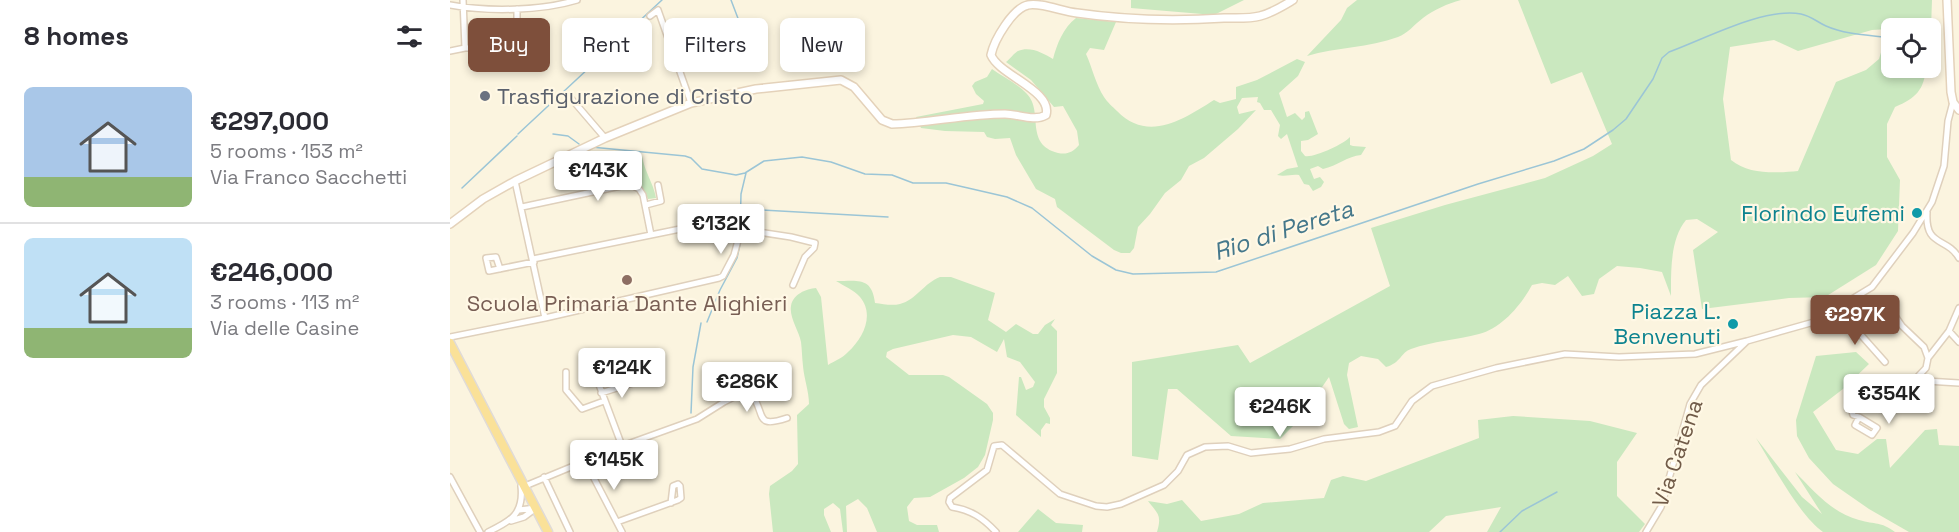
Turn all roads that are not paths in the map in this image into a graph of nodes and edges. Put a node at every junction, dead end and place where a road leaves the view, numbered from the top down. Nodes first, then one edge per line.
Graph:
1 (463, 0) edge
2 (578, 0) edge
3 (1293, 0) edge
4 (1947, 0) edge
5 (536, 3) edge
6 (450, 5) edge
7 (464, 8) junction
8 (517, 9) junction
9 (650, 16) dead end
10 (465, 48) junction
11 (450, 51) edge
12 (568, 96) dead end
13 (1953, 102) junction
14 (691, 103) junction
15 (1959, 110) edge
16 (604, 138) junction
17 (514, 181) junction
18 (658, 185) dead end
19 (646, 205) junction
20 (522, 207) junction
21 (1927, 210) junction
22 (450, 224) edge
23 (690, 227) dead end
24 (651, 235) junction
25 (1959, 258) edge
26 (533, 261) junction
27 (500, 269) dead end
28 (793, 285) dead end
29 (1959, 308) edge
30 (1849, 314) junction
31 (545, 318) junction
32 (1814, 322) junction
33 (1949, 331) junction
34 (450, 337) edge
35 (1747, 341) junction
36 (450, 342) edge
37 (1959, 342) edge
38 (1928, 358) junction
39 (1885, 362) dead end
40 (592, 366) dead end
41 (566, 372) dead end
42 (1920, 375) junction
43 (636, 382) dead end
44 (1959, 383) edge
45 (601, 393) junction
46 (604, 400) junction
47 (1859, 417) dead end
48 (787, 418) dead end
49 (622, 446) junction
50 (585, 461) junction
51 (450, 477) edge
52 (544, 477) junction
53 (523, 482) junction
54 (671, 502) dead end
55 (536, 508) junction
56 (519, 510) junction
57 (524, 517) junction
58 (507, 522) junction
59 (617, 522) junction
60 (546, 528) edge
61 (480, 532) edge
62 (488, 532) edge
63 (570, 532) edge
64 (622, 532) edge
65 (996, 532) edge
66 (1646, 532) edge

1 - 7 street
2 - 5 street
3 - 14 main road
4 - 13 main road
5 - 8 street
6 - 7 street
7 - 8 street
7 - 10 street
8 - 10 street
9 - 14 street
10 - 11 street
12 - 16 street
13 - 15 main road
13 - 21 street, Via Catena
14 - 16 main road
16 - 17 main road
17 - 20 street
17 - 22 main road
18 - 19 street
19 - 20 street
19 - 24 street
20 - 26 street
21 - 25 street
21 - 32 street, Via Catena
23 - 24 street
24 - 26 street
26 - 27 street
26 - 31 street
28 - 31 street
29 - 33 street
30 - 32 street
30 - 38 street
30 - 39 street
31 - 34 street
32 - 35 street, Via Catena
33 - 37 street
33 - 38 street
35 - 65 street
35 - 66 street, Via Catena
36 - 53 main road
38 - 42 street
40 - 45 street
41 - 46 street
42 - 44 street
42 - 47 street
43 - 45 street
45 - 46 street
46 - 49 street
48 - 49 street
49 - 50 street
50 - 52 street
50 - 59 street
51 - 61 street
52 - 53 street
52 - 63 street
53 - 55 main road
53 - 56 street
54 - 59 street
55 - 56 street
55 - 57 street
55 - 60 main road
56 - 58 street
57 - 58 street
57 - 60 street
58 - 62 street
59 - 64 street

